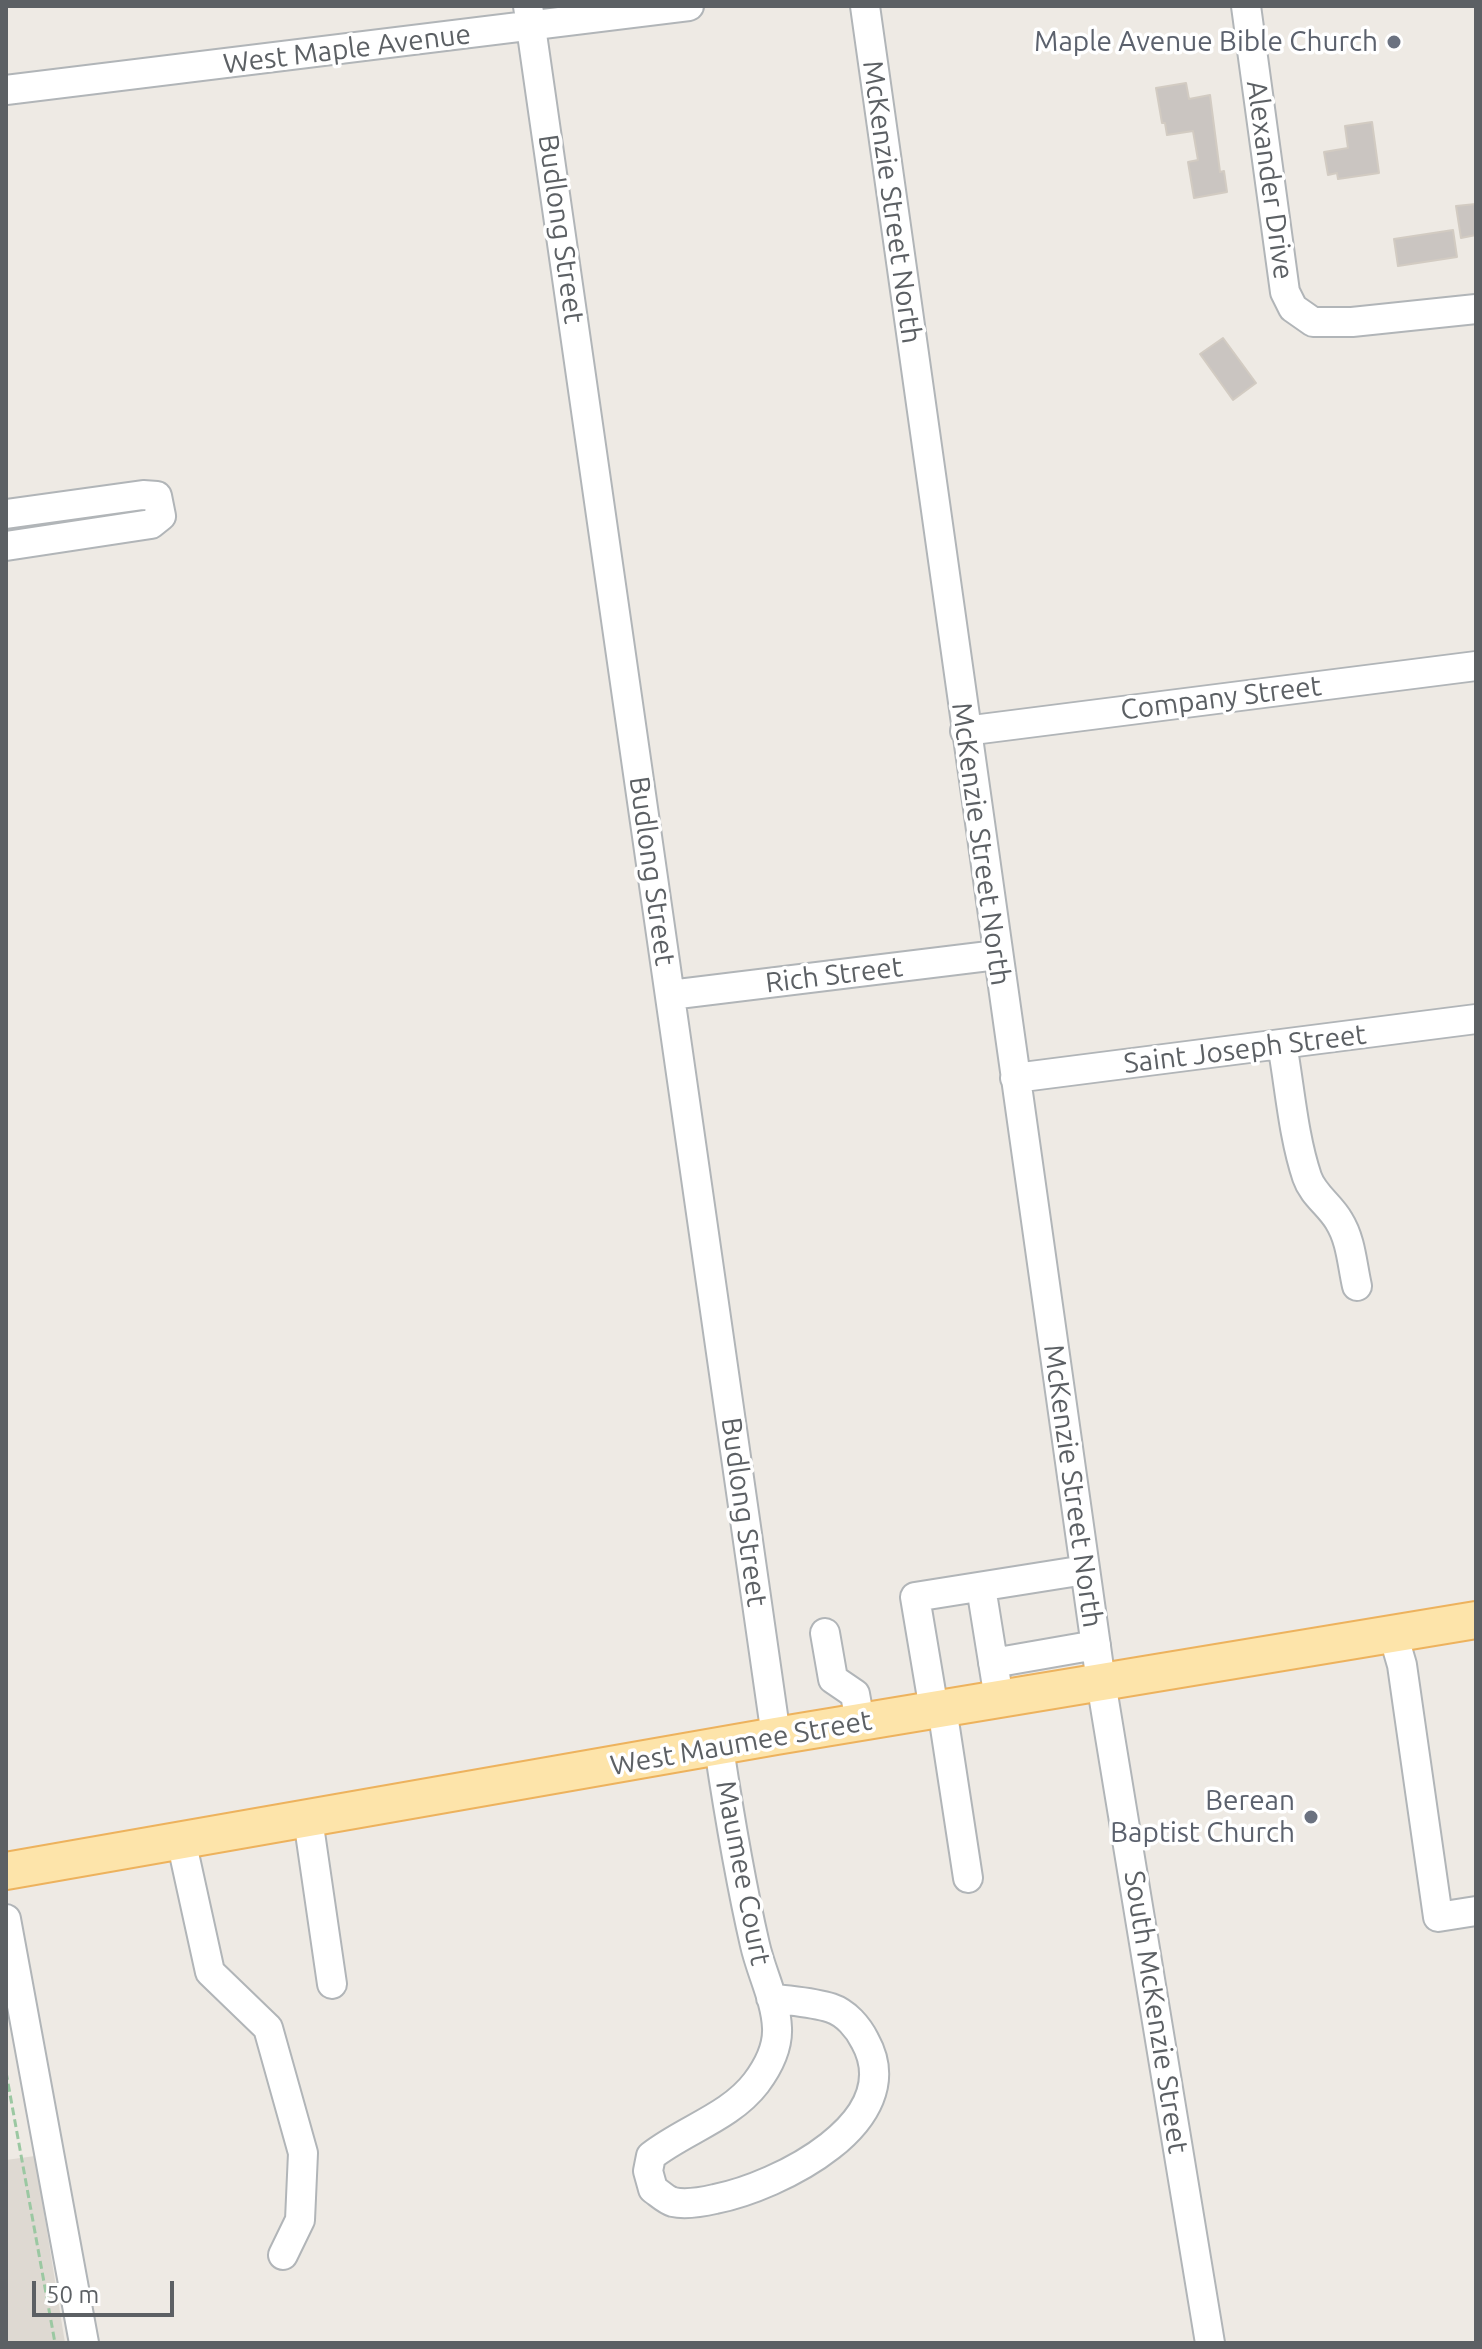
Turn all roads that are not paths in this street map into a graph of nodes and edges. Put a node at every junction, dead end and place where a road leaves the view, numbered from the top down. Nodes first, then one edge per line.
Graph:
1 (689, 6) edge
2 (865, 6) edge
3 (1246, 6) edge
4 (530, 16) edge
5 (6, 90) edge
6 (1476, 309) edge
7 (8, 514) edge
8 (10, 545) edge
9 (1476, 666) edge
10 (965, 731) junction
11 (997, 955) junction
12 (670, 995) junction
13 (1476, 1019) edge
14 (1282, 1044) junction
15 (1015, 1078) junction
16 (1357, 1286) dead end
17 (1085, 1570) junction
18 (981, 1587) junction
19 (1476, 1620) edge
20 (825, 1633) dead end
21 (1393, 1634) junction
22 (1096, 1645) junction
23 (993, 1663) junction
24 (1101, 1682) junction
25 (999, 1699) junction
26 (938, 1709) junction
27 (860, 1722) junction
28 (776, 1736) junction
29 (719, 1748) junction
30 (308, 1819) junction
31 (181, 1840) junction
32 (6, 1871) edge
33 (968, 1878) dead end
34 (1476, 1911) edge
35 (6, 1919) edge
36 (332, 1984) dead end
37 (771, 1998) junction
38 (283, 2255) dead end
39 (84, 2343) edge
40 (1210, 2343) edge

1 - 4 street, West Maple Avenue
2 - 10 street, McKenzie Street North
3 - 6 street, Alexander Drive
4 - 5 street, West Maple Avenue
4 - 12 street, Budlong Street
7 - 8 street
7 - 8 street
9 - 10 street, Company Street
10 - 11 street, McKenzie Street North
11 - 12 street, Rich Street
11 - 15 street, McKenzie Street North
12 - 28 street, Budlong Street
13 - 14 street, Saint Joseph Street
14 - 15 street, Saint Joseph Street
14 - 16 street
15 - 17 street, McKenzie Street North
17 - 18 street
17 - 22 street, McKenzie Street North
18 - 23 street
18 - 26 street
19 - 21 main road, West Maumee Street
20 - 27 street
21 - 24 main road, West Maumee Street
21 - 34 street
22 - 23 street
22 - 24 street, McKenzie Street North
23 - 25 street
24 - 25 main road, West Maumee Street
24 - 40 street, South McKenzie Street
25 - 26 main road, West Maumee Street
26 - 27 main road, West Maumee Street
26 - 33 street
27 - 28 main road, West Maumee Street
28 - 29 main road, West Maumee Street
29 - 30 main road, West Maumee Street
29 - 37 street, Maumee Court
30 - 31 main road, West Maumee Street
30 - 36 street
31 - 32 main road, West Maumee Street
31 - 38 street
35 - 39 street
37 - 37 street, Maumee Court

